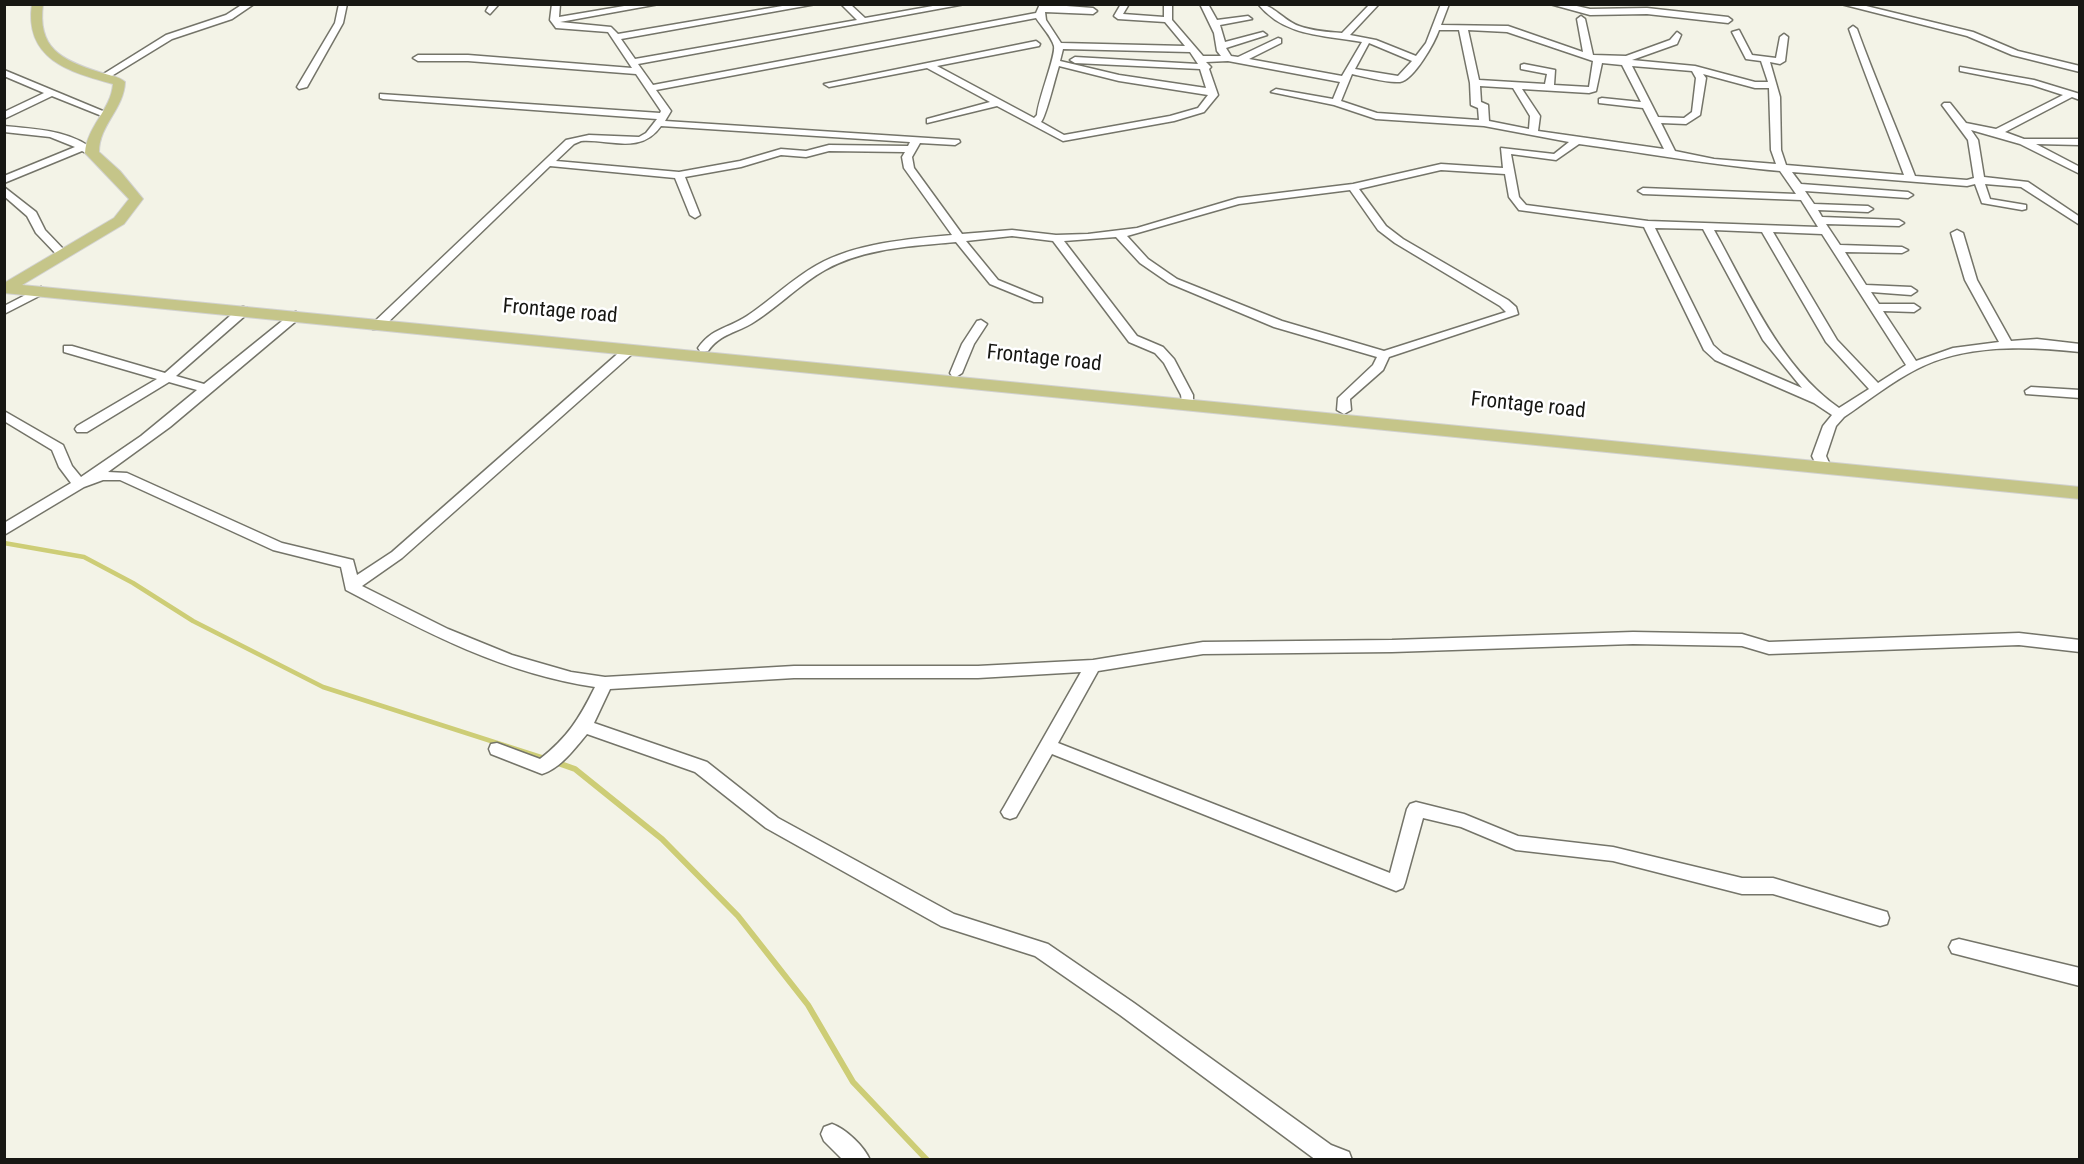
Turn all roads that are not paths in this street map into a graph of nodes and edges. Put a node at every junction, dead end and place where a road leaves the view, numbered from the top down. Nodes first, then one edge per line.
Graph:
1 (38, 4) edge
2 (250, 4) edge
3 (343, 4) edge
4 (556, 4) edge
5 (655, 4) edge
6 (812, 4) edge
7 (845, 4) edge
8 (961, 4) edge
9 (1125, 4) edge
10 (1168, 4) edge
11 (1204, 4) edge
12 (1263, 4) edge
13 (1375, 4) edge
14 (1432, 4) edge
15 (1554, 4) edge
16 (1845, 4) edge
17 (1444, 6) edge
18 (1042, 9) edge
19 (1093, 11) dead end
20 (1248, 19) dead end
21 (1581, 19) dead end
22 (554, 20) junction
23 (1168, 20) junction
24 (1728, 20) dead end
25 (863, 21) junction
26 (1214, 23) junction
27 (1437, 27) junction
28 (1463, 28) junction
29 (1854, 29) dead end
30 (1736, 32) dead end
31 (1677, 34) dead end
32 (1263, 35) dead end
33 (615, 37) junction
34 (1343, 37) junction
35 (1784, 37) dead end
36 (1367, 40) junction
37 (1278, 41) dead end
38 (1036, 44) dead end
39 (1059, 46) junction
40 (1222, 46) junction
41 (1190, 49) junction
42 (418, 58) dead end
43 (1415, 59) junction
44 (1593, 59) junction
45 (1233, 60) junction
46 (1057, 61) junction
47 (1765, 61) junction
48 (1203, 63) junction
49 (928, 65) junction
50 (1627, 65) junction
51 (635, 66) junction
52 (1524, 67) dead end
53 (1695, 69) junction
54 (1963, 69) dead end
55 (2079, 69) edge
56 (4, 73) edge
57 (1347, 75) junction
58 (102, 78) junction
59 (1475, 83) junction
60 (830, 84) dead end
61 (1772, 85) junction
62 (1516, 86) junction
63 (302, 87) dead end
64 (650, 88) junction
65 (1548, 88) junction
66 (53, 92) junction
67 (1212, 92) junction
68 (1276, 92) dead end
69 (2075, 94) edge
70 (383, 96) dead end
71 (1602, 101) dead end
72 (999, 102) junction
73 (1336, 102) junction
74 (1647, 105) junction
75 (1947, 105) dead end
76 (105, 114) junction
77 (4, 116) edge
78 (660, 119) junction
79 (1654, 120) junction
80 (930, 121) dead end
81 (1035, 123) junction
82 (1484, 123) junction
83 (1963, 126) junction
84 (4, 129) edge
85 (1533, 132) junction
86 (1998, 132) junction
87 (1577, 141) junction
88 (2025, 141) junction
89 (954, 142) dead end
90 (2079, 142) edge
91 (912, 145) junction
92 (88, 150) junction
93 (1671, 153) junction
94 (548, 163) junction
95 (1782, 168) junction
96 (2079, 171) edge
97 (1510, 172) junction
98 (679, 174) junction
99 (1910, 176) junction
100 (4, 180) edge
101 (1979, 180) junction
102 (1353, 187) junction
103 (1797, 187) junction
104 (4, 190) edge
105 (1643, 191) dead end
106 (1908, 195) dead end
107 (1807, 202) junction
108 (2022, 207) dead end
109 (1868, 209) dead end
110 (695, 215) dead end
111 (1819, 220) junction
112 (2079, 222) edge
113 (1899, 223) dead end
114 (1648, 224) junction
115 (1707, 227) junction
116 (1765, 228) junction
117 (1826, 231) junction
118 (1119, 233) junction
119 (1957, 233) dead end
120 (961, 238) junction
121 (1056, 238) junction
122 (1836, 248) junction
123 (1902, 250) dead end
124 (62, 254) junction
125 (8, 285) edge
126 (1862, 288) junction
127 (41, 291) junction
128 (1911, 291) dead end
129 (1038, 300) dead end
130 (1874, 307) junction
131 (1914, 308) dead end
132 (4, 311) edge
133 (243, 311) junction
134 (296, 316) junction
135 (381, 322) junction
136 (981, 324) dead end
137 (2007, 345) junction
138 (704, 348) junction
139 (2079, 348) edge
140 (68, 350) dead end
141 (627, 352) junction
142 (1384, 355) junction
143 (1913, 366) junction
144 (956, 373) junction
145 (167, 378) junction
146 (206, 389) junction
147 (1876, 389) junction
148 (2031, 391) dead end
149 (2079, 394) edge
150 (1187, 400) junction
151 (1819, 400) junction
152 (1344, 410) junction
153 (1839, 414) junction
154 (4, 415) edge
155 (82, 429) dead end
156 (1821, 462) junction
157 (2079, 483) edge
158 (80, 484) junction
159 (2079, 493) edge
160 (6, 529) edge
161 (351, 586) junction
162 (2079, 646) edge
163 (1093, 666) junction
164 (605, 683) junction
165 (584, 726) junction
166 (1049, 746) junction
167 (497, 748) dead end
168 (1010, 812) dead end
169 (1880, 918) dead end
170 (1959, 947) dead end
171 (2079, 977) edge
172 (832, 1134) dead end
173 (859, 1160) edge
174 (1341, 1160) edge

1 - 58 main road
2 - 58 street
3 - 63 street
4 - 22 street
5 - 22 street
6 - 33 street
7 - 25 street
8 - 25 street
9 - 23 street
10 - 23 street
11 - 26 street
12 - 34 street
13 - 34 street
14 - 17 street
15 - 24 street
16 - 55 street
17 - 27 street
18 - 19 street
18 - 39 street
18 - 64 street
20 - 26 street
21 - 44 street
22 - 33 street
23 - 41 street
25 - 51 street
26 - 40 street
27 - 28 street
27 - 43 street
28 - 44 street
28 - 59 street
29 - 99 street
30 - 47 street
31 - 44 street
32 - 40 street
33 - 51 street
34 - 36 street
35 - 47 street
36 - 43 street
36 - 57 street
37 - 45 street
38 - 49 street
39 - 41 street
39 - 46 street
40 - 45 street
41 - 48 street
42 - 51 street
43 - 57 street
44 - 50 street
44 - 65 street
45 - 48 street
45 - 57 street
46 - 48 street
46 - 67 street
46 - 81 street
47 - 61 street
48 - 67 street
49 - 60 street
49 - 72 street
50 - 53 street
50 - 74 street
51 - 64 street
52 - 65 street
53 - 61 street
53 - 79 street
54 - 69 street
56 - 66 street
57 - 73 street
58 - 76 main road
59 - 62 street
59 - 82 street
61 - 95 street
62 - 65 street
62 - 85 street
64 - 78 street
66 - 76 street
66 - 77 street
67 - 81 street
68 - 73 street
69 - 86 street
70 - 78 street
71 - 74 street
72 - 80 street
72 - 81 street
73 - 82 street
74 - 79 street
75 - 83 street
76 - 92 main road
78 - 91 street
78 - 94 street
79 - 93 street
82 - 85 street
83 - 86 street
83 - 101 street
84 - 92 street
85 - 87 street
86 - 88 street
87 - 93 street
87 - 97 street
88 - 90 street
88 - 96 street
89 - 91 street
91 - 98 street
91 - 120 street
92 - 100 street
92 - 124 main road
93 - 95 street
94 - 98 street
94 - 135 street
95 - 99 street
95 - 103 street
97 - 102 street
97 - 114 street
98 - 110 street
99 - 101 street
101 - 108 street
101 - 112 street
102 - 118 street
102 - 142 street
103 - 106 street
103 - 107 street
104 - 124 street
105 - 107 street
107 - 109 street
107 - 111 street
111 - 113 street
111 - 117 street
114 - 115 street
114 - 151 street
115 - 116 street
115 - 151 street
116 - 117 street
116 - 147 street
117 - 122 street
118 - 121 street
118 - 142 street
119 - 137 street
120 - 121 street
120 - 129 street
120 - 138 street
121 - 150 street
122 - 123 street
122 - 126 street
124 - 125 main road
125 - 127 main road
125 - 135 main road, Frontage road
126 - 128 street
126 - 130 street
127 - 132 street
127 - 133 main road
130 - 131 street
130 - 143 street
133 - 134 main road
133 - 145 street
134 - 135 main road
134 - 146 street
135 - 138 main road, Frontage road
135 - 141 main road
136 - 144 street
137 - 139 street
137 - 143 street
138 - 144 main road, Frontage road
140 - 145 street
141 - 150 main road
141 - 161 street
142 - 152 street
143 - 147 street
144 - 150 main road, Frontage road
145 - 146 street
145 - 155 street
146 - 158 street
147 - 153 street
148 - 149 street
150 - 152 main road, Frontage road
150 - 156 main road
151 - 153 street
152 - 156 main road, Frontage road
153 - 156 street
154 - 158 street
156 - 157 main road, Frontage road
156 - 159 main road
158 - 160 street
158 - 161 street
161 - 164 street
162 - 163 street
163 - 164 street
163 - 166 street
164 - 165 street
165 - 167 street
165 - 174 street
166 - 168 street
166 - 169 street
170 - 171 street
172 - 173 street

